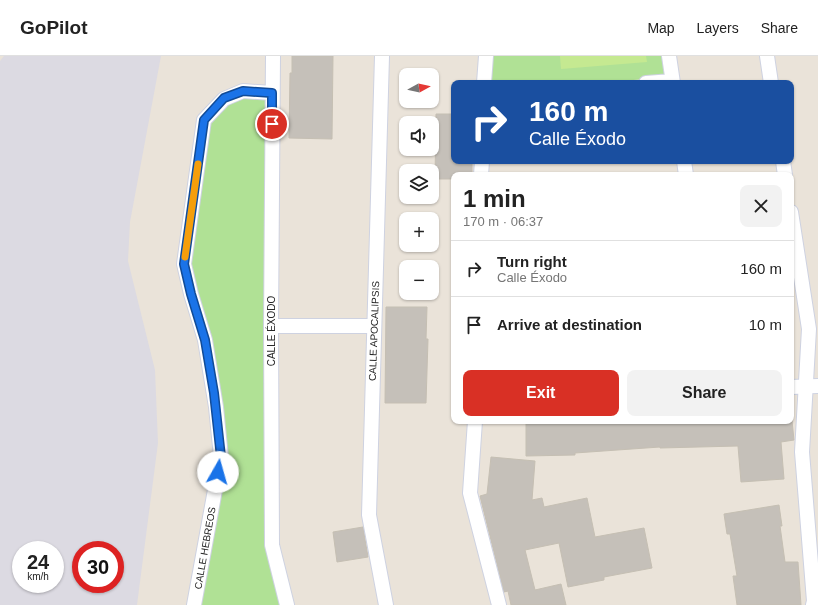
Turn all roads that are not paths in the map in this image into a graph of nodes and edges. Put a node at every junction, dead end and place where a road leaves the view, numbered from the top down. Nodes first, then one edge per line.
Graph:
1 (273, 56) edge
2 (382, 56) edge
3 (486, 56) edge
4 (669, 56) edge
5 (767, 56) edge
6 (484, 80) edge
7 (673, 80) edge
8 (771, 80) edge
9 (272, 93) junction
10 (794, 232) edge
11 (271, 326) junction
12 (374, 326) junction
13 (812, 386) edge
14 (794, 387) edge
15 (475, 424) edge
16 (815, 602) edge
17 (194, 605) edge
18 (287, 605) edge
19 (386, 605) edge
20 (499, 605) edge

1 - 9 street, CALLE ÉXODO
2 - 12 street, CALLE APOCALIPSIS
3 - 6 street
4 - 7 street
5 - 8 street
9 - 11 street, CALLE ÉXODO
9 - 17 street, CALLE HEBREOS
10 - 13 street
11 - 12 street
11 - 18 street, CALLE ÉXODO
12 - 19 street, CALLE APOCALIPSIS
13 - 14 street
13 - 16 street
15 - 20 street

